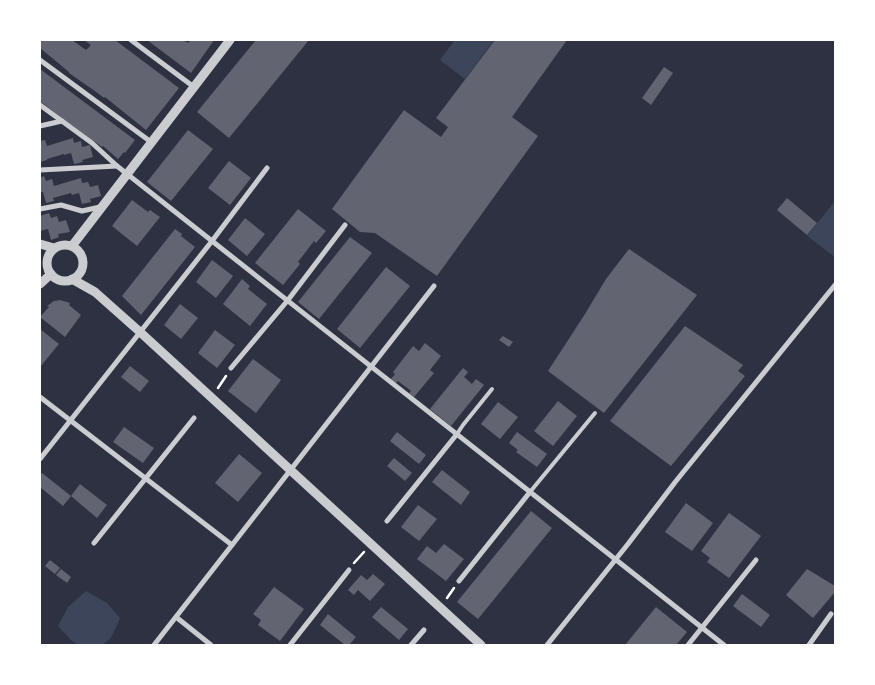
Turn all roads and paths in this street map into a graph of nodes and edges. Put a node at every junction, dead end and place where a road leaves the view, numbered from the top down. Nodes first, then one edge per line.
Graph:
1 (131, 40) edge
2 (230, 40) edge
3 (40, 60) edge
4 (194, 87) junction
5 (40, 105) edge
6 (62, 121) junction
7 (40, 126) edge
8 (151, 142) junction
9 (117, 166) junction
10 (267, 168) dead end
11 (40, 170) edge
12 (127, 173) junction
13 (102, 207) junction
14 (40, 209) edge
15 (345, 225) dead end
16 (212, 241) junction
17 (40, 246) edge
18 (72, 246) junction
19 (54, 248) junction
20 (47, 257) junction
21 (81, 271) junction
22 (50, 274) junction
23 (72, 280) junction
24 (40, 284) edge
25 (835, 285) edge
26 (434, 286) dead end
27 (95, 292) junction
28 (288, 300) junction
29 (140, 332) junction
30 (372, 366) junction
31 (231, 368) joint
32 (492, 389) dead end
33 (40, 397) edge
34 (210, 398) junction
35 (595, 413) dead end
36 (194, 418) dead end
37 (70, 420) junction
38 (457, 434) junction
39 (40, 459) edge
40 (290, 470) junction
41 (146, 478) junction
42 (530, 492) junction
43 (387, 521) dead end
44 (94, 542) dead end
45 (232, 545) junction
46 (616, 560) junction
47 (756, 560) dead end
48 (349, 570) dead end
49 (459, 581) dead end
50 (831, 614) dead end
51 (176, 617) junction
52 (702, 628) junction
53 (424, 630) dead end
54 (154, 645) edge
55 (211, 645) edge
56 (290, 645) edge
57 (411, 645) edge
58 (481, 645) edge
59 (547, 645) edge
60 (688, 645) edge
61 (724, 645) edge
62 (809, 645) edge

1 - 4 street
2 - 4 street
3 - 8 street
4 - 8 street
5 - 6 street
6 - 7 street
6 - 9 street
8 - 12 street
9 - 11 street
9 - 12 street
10 - 16 street
12 - 13 street
12 - 16 street
13 - 14 street
13 - 18 street
15 - 28 street
16 - 28 street
16 - 29 street
17 - 19 street
17 - 20 street
18 - 19 street
18 - 21 street
19 - 20 street
20 - 22 street
21 - 23 street
21 - 27 street
22 - 23 street
22 - 24 street
23 - 27 street
25 - 46 street
26 - 30 street
27 - 29 street
28 - 30 street
28 - 31 street
29 - 34 street
29 - 37 street
30 - 38 street
30 - 40 street
31 - 34 path
32 - 38 lane
33 - 37 street
34 - 40 street
35 - 42 lane
36 - 41 street
37 - 39 street
37 - 41 street
38 - 42 street
38 - 43 street
40 - 45 street
40 - 58 street
41 - 44 street
41 - 45 street
42 - 46 street
42 - 49 street
45 - 51 street
46 - 52 street
46 - 59 street
47 - 52 street
48 - 56 street
50 - 62 street
51 - 54 street
51 - 55 street
52 - 60 street
52 - 61 street
53 - 57 street

